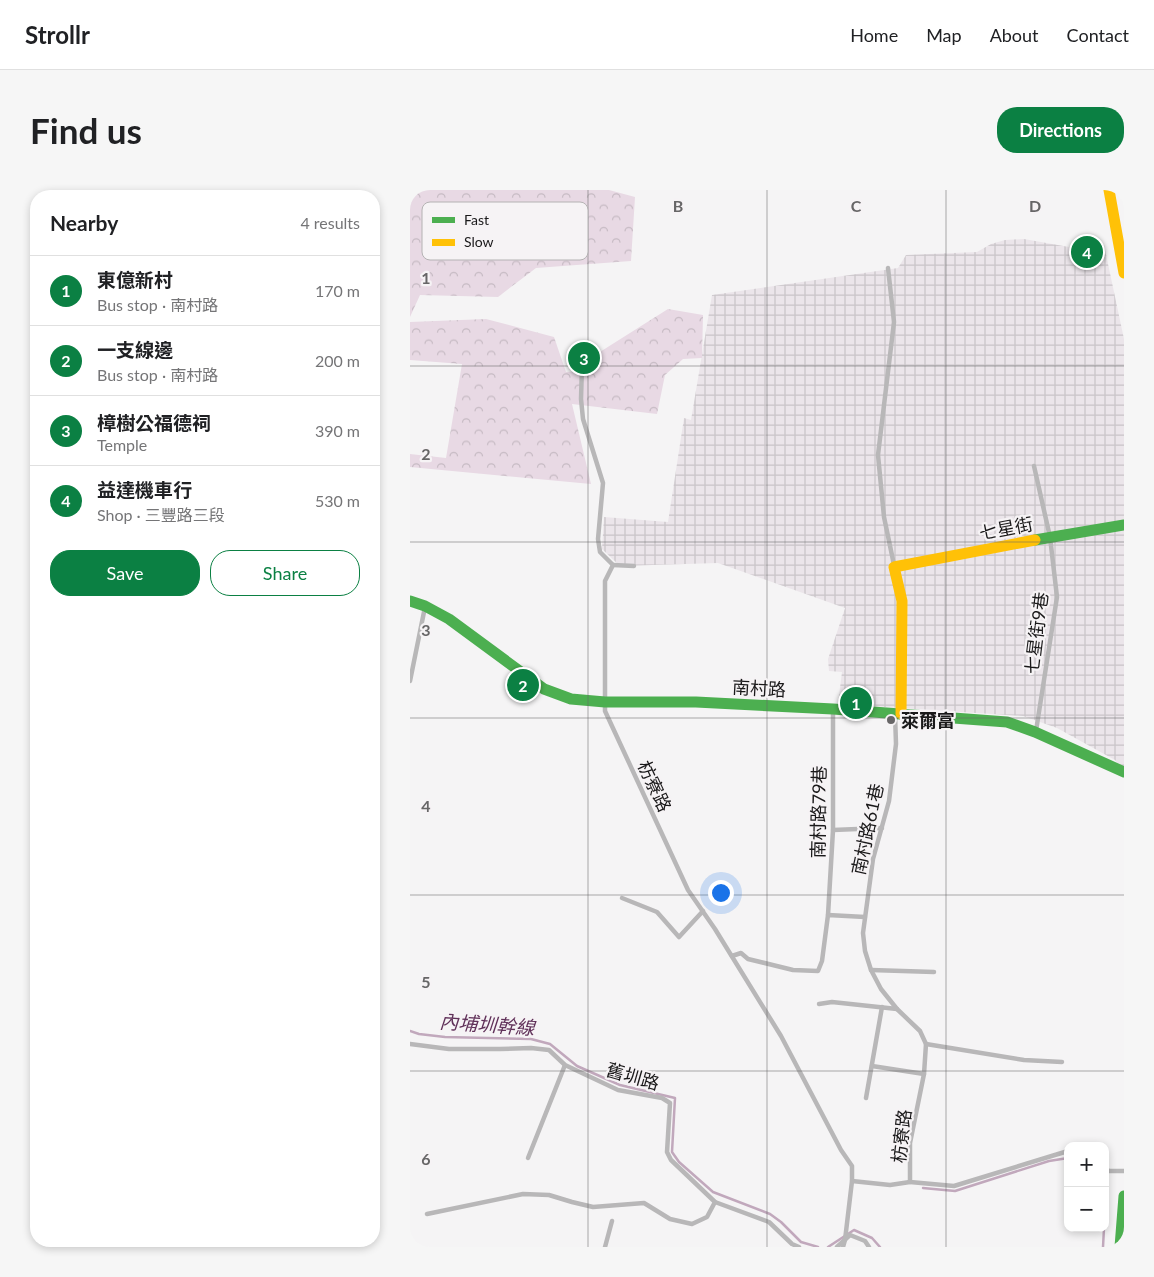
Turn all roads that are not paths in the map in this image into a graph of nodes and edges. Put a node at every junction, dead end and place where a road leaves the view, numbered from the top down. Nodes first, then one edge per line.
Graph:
1 (1109, 190) edge
2 (1122, 249) edge
3 (888, 268) dead end
4 (1124, 272) edge
5 (582, 365) dead end
6 (1034, 466) dead end
7 (1124, 525) edge
8 (1050, 537) junction
9 (613, 565) junction
10 (634, 566) dead end
11 (894, 567) junction
12 (410, 601) edge
13 (425, 606) junction
14 (410, 681) edge
15 (605, 702) junction
16 (833, 709) junction
17 (898, 713) junction
18 (1035, 732) junction
19 (1124, 772) edge
20 (882, 828) junction
21 (833, 830) junction
22 (622, 898) dead end
23 (703, 911) junction
24 (828, 915) junction
25 (865, 917) junction
26 (732, 956) junction
27 (871, 970) junction
28 (934, 972) dead end
29 (819, 1004) dead end
30 (882, 1007) junction
31 (897, 1009) junction
32 (410, 1044) edge
33 (926, 1044) junction
34 (1062, 1062) dead end
35 (565, 1065) junction
36 (872, 1066) junction
37 (924, 1074) junction
38 (866, 1098) dead end
39 (1064, 1152) edge
40 (528, 1158) dead end
41 (1109, 1171) edge
42 (1124, 1171) edge
43 (852, 1181) junction
44 (910, 1182) junction
45 (1124, 1196) edge
46 (715, 1202) junction
47 (427, 1214) dead end
48 (612, 1221) dead end
49 (845, 1240) junction
50 (605, 1247) edge
51 (799, 1247) edge
52 (837, 1247) edge
53 (843, 1247) edge
54 (869, 1247) edge
55 (1120, 1247) edge

1 - 2 street
2 - 4 street
3 - 11 lane
5 - 9 lane
6 - 8 lane, 七星街9巷
7 - 8 street, 七星街
8 - 11 street, 七星街
8 - 18 lane, 七星街9巷
9 - 10 lane
9 - 15 lane, 枋寮路
11 - 17 street
12 - 13 street, 南村路
13 - 14 lane
13 - 15 street, 南村路
15 - 16 street, 南村路
15 - 23 lane, 枋寮路
16 - 17 street, 南村路
16 - 21 lane, 南村路79巷
17 - 18 street, 南村路
17 - 20 lane, 南村路61巷
18 - 19 street, 南村路
20 - 21 lane
20 - 25 lane, 南村路61巷
21 - 24 lane, 南村路79巷
22 - 23 lane
23 - 26 lane, 枋寮路
24 - 25 lane
24 - 26 lane, 南村路79巷
25 - 27 lane, 南村路61巷
26 - 43 lane, 枋寮路
27 - 28 lane
27 - 31 lane
29 - 30 lane
30 - 31 lane
30 - 36 lane
31 - 33 lane
32 - 35 lane, 舊圳路
33 - 34 lane
33 - 37 lane, 枋寮路
35 - 40 lane
35 - 46 lane, 舊圳路
36 - 37 lane
36 - 38 lane
37 - 44 lane, 枋寮路
39 - 44 lane, 枋寮路
41 - 42 lane
43 - 44 lane
43 - 49 lane
45 - 55 street
46 - 47 lane
46 - 51 lane, 舊圳路
48 - 50 lane
49 - 52 lane
49 - 53 lane
49 - 54 lane

